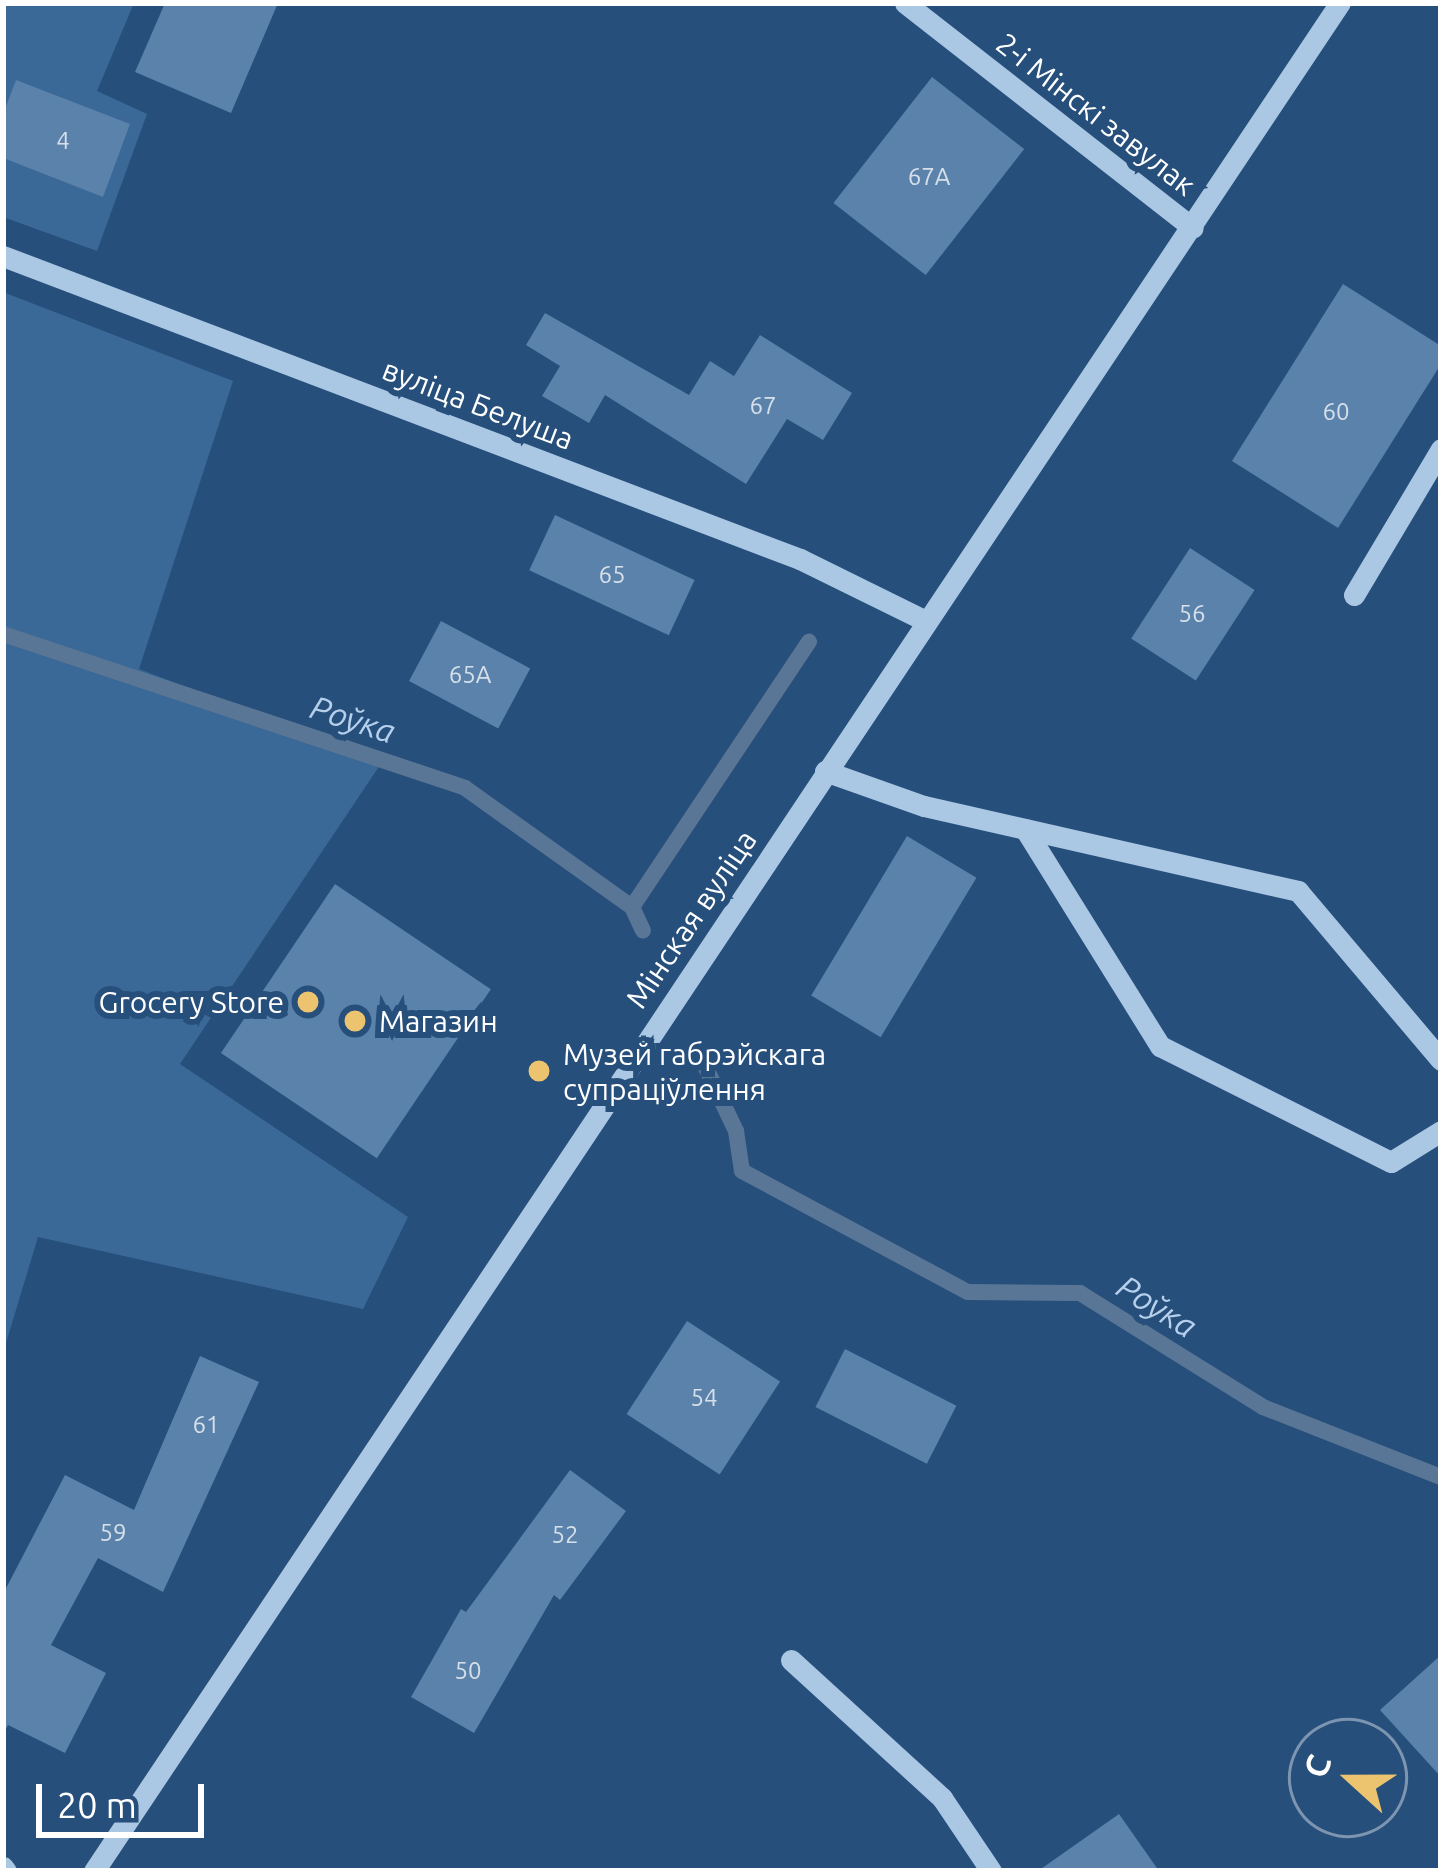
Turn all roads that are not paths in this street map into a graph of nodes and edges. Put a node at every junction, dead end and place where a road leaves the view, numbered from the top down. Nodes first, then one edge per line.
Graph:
1 (904, 3) edge
2 (1340, 3) edge
3 (1193, 228) junction
4 (3, 256) edge
5 (1441, 449) edge
6 (1354, 595) dead end
7 (926, 621) junction
8 (825, 771) junction
9 (1025, 829) junction
10 (1441, 1060) edge
11 (1441, 1131) edge
12 (791, 1660) dead end
13 (94, 1871) edge
14 (992, 1871) edge

1 - 3 street, 2-і Мінскі завулак
2 - 3 street, Мінская вуліца
3 - 7 street, Мінская вуліца
4 - 7 street, вуліца Белуша
5 - 6 street
7 - 8 street, Мінская вуліца
8 - 9 street
8 - 13 street, Мінская вуліца
9 - 10 street
9 - 11 street
12 - 14 street

